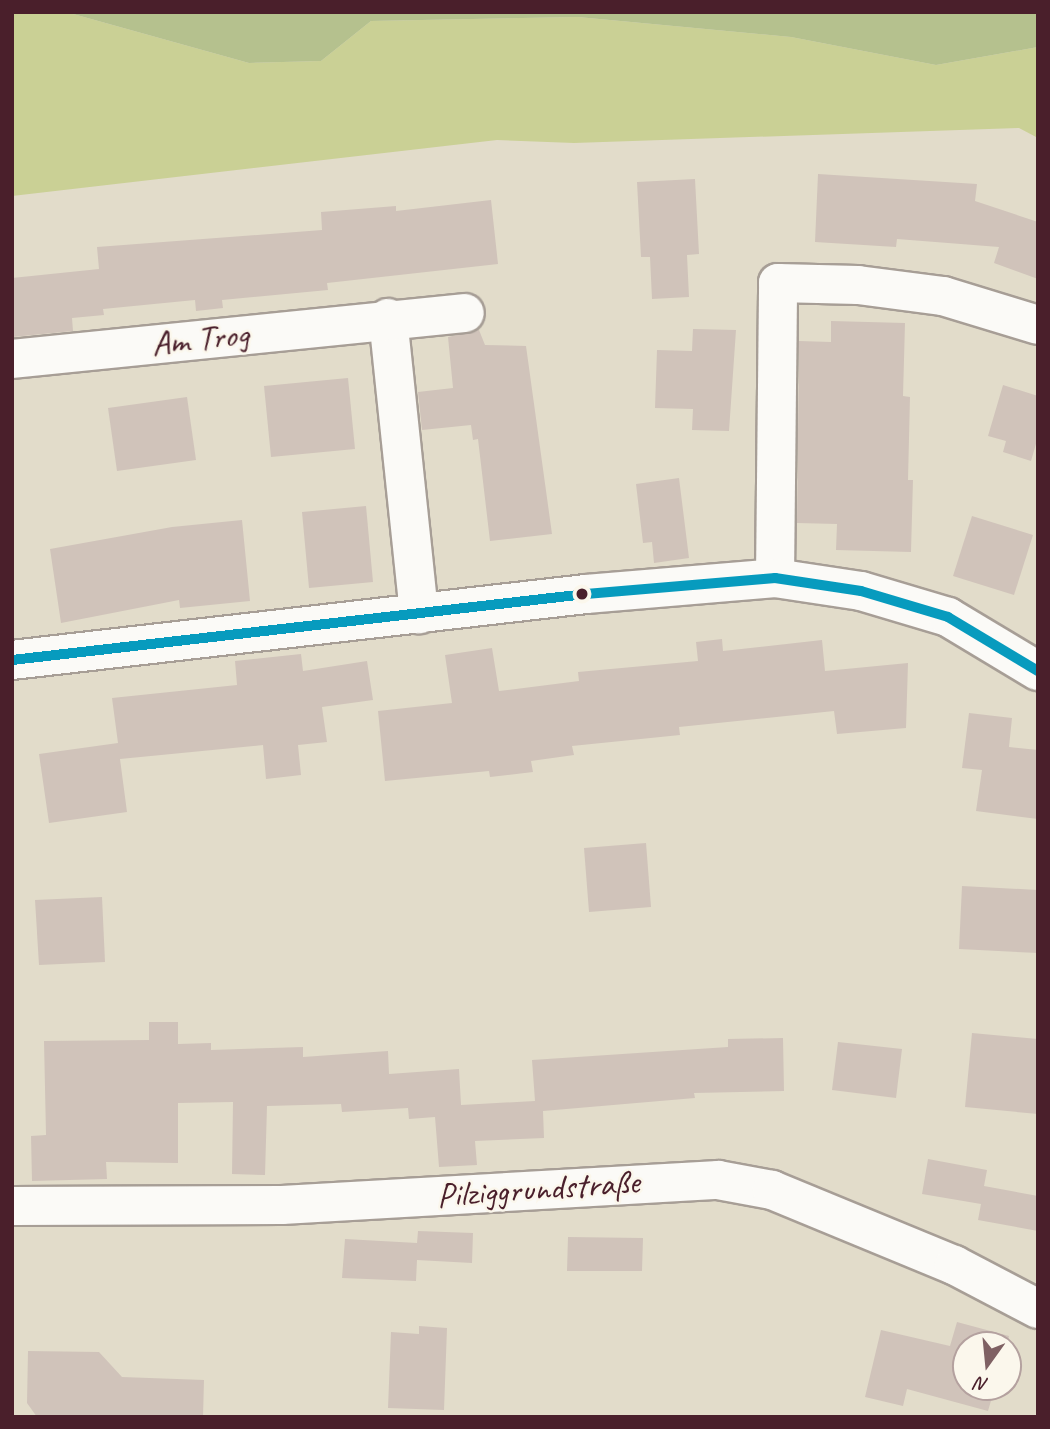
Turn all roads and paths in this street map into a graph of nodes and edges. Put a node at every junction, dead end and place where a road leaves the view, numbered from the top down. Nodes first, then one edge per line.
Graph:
1 (466, 313) dead end
2 (388, 318) junction
3 (1038, 326) edge
4 (12, 359) edge
5 (775, 578) junction
6 (419, 614) junction
7 (12, 660) edge
8 (1038, 671) edge
9 (12, 1206) edge
10 (1038, 1309) edge

1 - 2 street, Am Trog
2 - 4 street, Am Trog
2 - 6 street
3 - 5 street
5 - 6 street
5 - 8 street
6 - 7 street
9 - 10 street, Pilziggrundstraße

